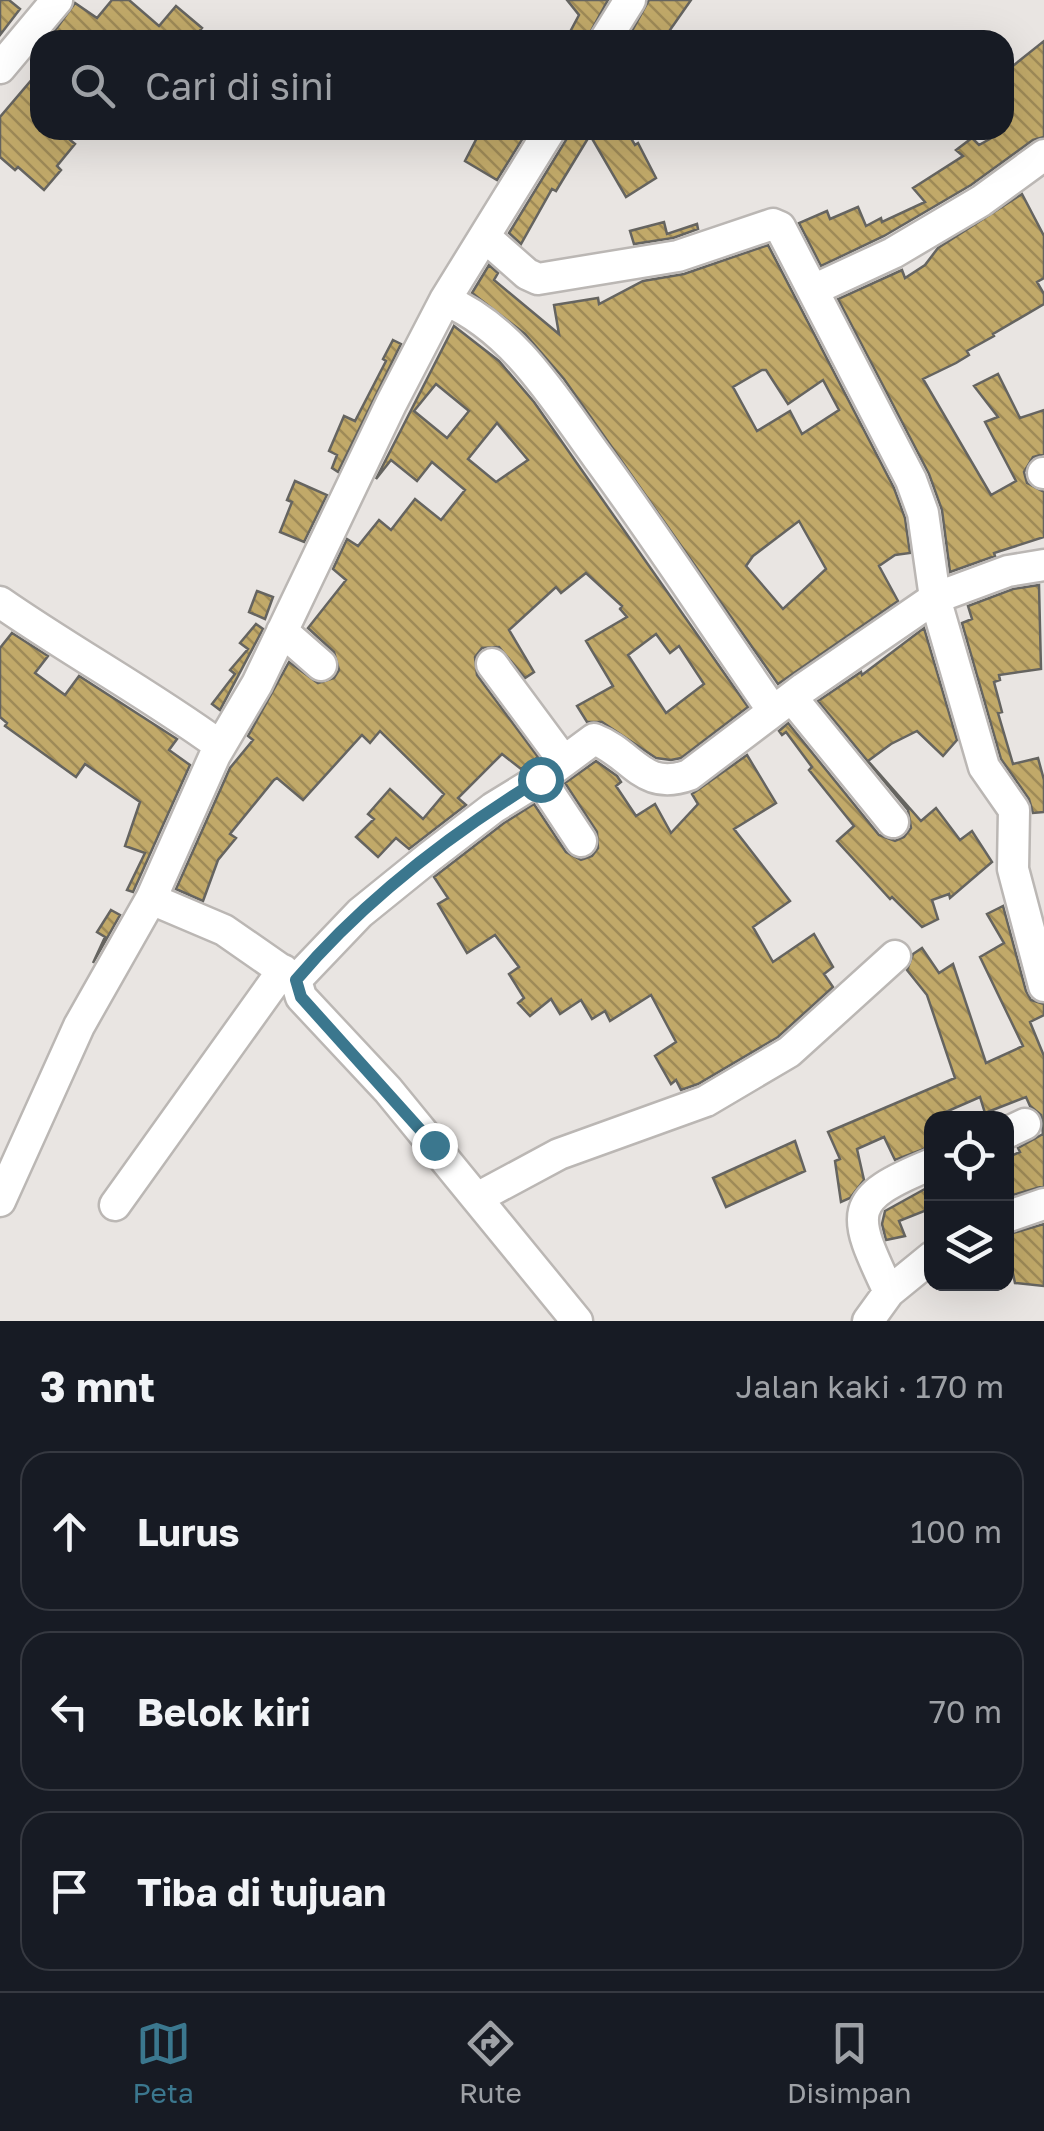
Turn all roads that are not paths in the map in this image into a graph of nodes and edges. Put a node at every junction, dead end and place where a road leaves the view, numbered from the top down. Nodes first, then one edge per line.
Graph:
1 (56, 0) edge
2 (630, 0) edge
3 (31, 30) edge
4 (611, 30) edge
5 (30, 32) edge
6 (0, 68) edge
7 (544, 140) edge
8 (1044, 155) edge
9 (486, 237) junction
10 (813, 290) junction
11 (446, 300) junction
12 (1044, 566) edge
13 (935, 598) junction
14 (0, 602) edge
15 (282, 631) junction
16 (492, 664) dead end
17 (320, 665) dead end
18 (783, 705) junction
19 (219, 746) junction
20 (552, 769) junction
21 (893, 822) dead end
22 (580, 841) dead end
23 (151, 899) junction
24 (895, 956) dead end
25 (290, 975) junction
26 (1044, 986) edge
27 (924, 1167) edge
28 (479, 1197) junction
29 (0, 1201) edge
30 (1044, 1204) edge
31 (114, 1205) dead end
32 (1014, 1213) edge
33 (924, 1264) edge
34 (878, 1307) edge
35 (577, 1321) edge

1 - 3 street
2 - 4 street
5 - 6 street
7 - 9 street
8 - 10 street
9 - 10 street
9 - 11 street
10 - 13 street
11 - 15 street
11 - 18 street
12 - 13 street
13 - 18 street
13 - 26 street
14 - 19 street
15 - 17 street
15 - 19 street
16 - 20 street
18 - 20 street
18 - 21 street
19 - 23 street
20 - 22 street
20 - 25 street
23 - 25 street
23 - 29 street
24 - 28 street
25 - 28 street
25 - 31 street
27 - 34 street
28 - 35 street
30 - 32 street
33 - 34 street

